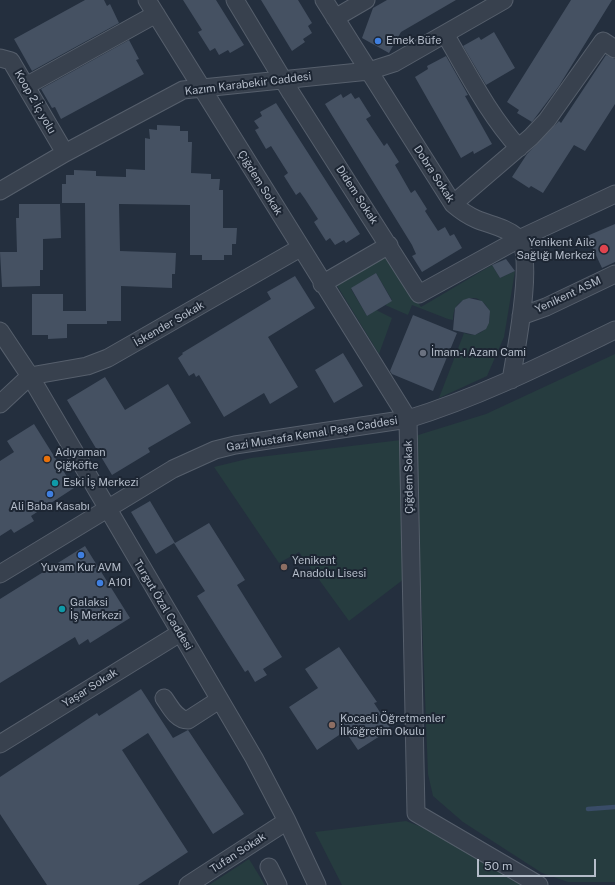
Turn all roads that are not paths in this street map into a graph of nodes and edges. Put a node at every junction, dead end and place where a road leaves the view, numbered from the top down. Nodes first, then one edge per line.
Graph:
1 (235, 0) edge
2 (324, 0) edge
3 (366, 0) edge
4 (504, 0) edge
5 (152, 7) edge
6 (335, 18) junction
7 (445, 34) junction
8 (615, 48) edge
9 (0, 58) edge
10 (368, 71) junction
11 (283, 80) junction
12 (26, 86) junction
13 (202, 88) junction
14 (519, 148) junction
15 (65, 153) junction
16 (0, 190) edge
17 (615, 194) edge
18 (453, 204) junction
19 (519, 239) junction
20 (389, 245) junction
21 (300, 248) junction
22 (615, 274) edge
23 (322, 284) junction
24 (521, 316) junction
25 (615, 330) edge
26 (0, 331) edge
27 (30, 376) junction
28 (510, 380) junction
29 (0, 404) edge
30 (408, 419) junction
31 (107, 508) junction
32 (0, 574) edge
33 (180, 632) junction
34 (164, 698) dead end
35 (219, 700) junction
36 (0, 744) edge
37 (287, 821) junction
38 (269, 867) dead end
39 (188, 885) edge
40 (278, 885) edge
41 (317, 885) edge
42 (539, 885) edge

1 - 11 street, Didem Sokak
2 - 6 street, Dobra Sokak
3 - 6 street
4 - 7 street, Kazım Karabekir Caddesi
5 - 12 street
5 - 13 street, Çiğdem Sokak
6 - 10 street, Dobra Sokak
7 - 10 street, Kazım Karabekir Caddesi
7 - 14 street
8 - 14 street
9 - 12 street, Koop 2 İç yolu
10 - 11 street, Kazım Karabekir Caddesi
10 - 18 street, Dobra Sokak
11 - 13 street, Kazım Karabekir Caddesi
11 - 20 street, Didem Sokak
12 - 15 street, Koop 2 İç yolu
13 - 15 street, Kazım Karabekir Caddesi
13 - 21 street, Çiğdem Sokak
14 - 18 street
15 - 16 street, Kazım Karabekir Caddesi
17 - 19 street
18 - 19 street, Dobra Sokak
19 - 20 street, Didem Sokak
19 - 24 street
20 - 23 street
21 - 23 street, Çiğdem Sokak
21 - 27 street, İskender Sokak
22 - 24 street, Yenikent ASM
23 - 30 street, Çiğdem Sokak
24 - 28 street
25 - 28 street, Gazi Mustafa Kemal Paşa Caddesi
26 - 27 street, Turgut Özal Caddesi
27 - 29 street
27 - 31 street, Turgut Özal Caddesi
28 - 30 street, Gazi Mustafa Kemal Paşa Caddesi
30 - 31 street, Gazi Mustafa Kemal Paşa Caddesi
30 - 42 street, Çiğdem Sokak
31 - 32 street, Gazi Mustafa Kemal Paşa Caddesi
31 - 33 street, Turgut Özal Caddesi
33 - 35 street, Turgut Özal Caddesi
33 - 36 street, Yaşar Sokak
34 - 35 street
35 - 37 street, Turgut Özal Caddesi
37 - 39 street, Tufan Sokak
37 - 41 street, Turgut Özal Caddesi
38 - 40 street

